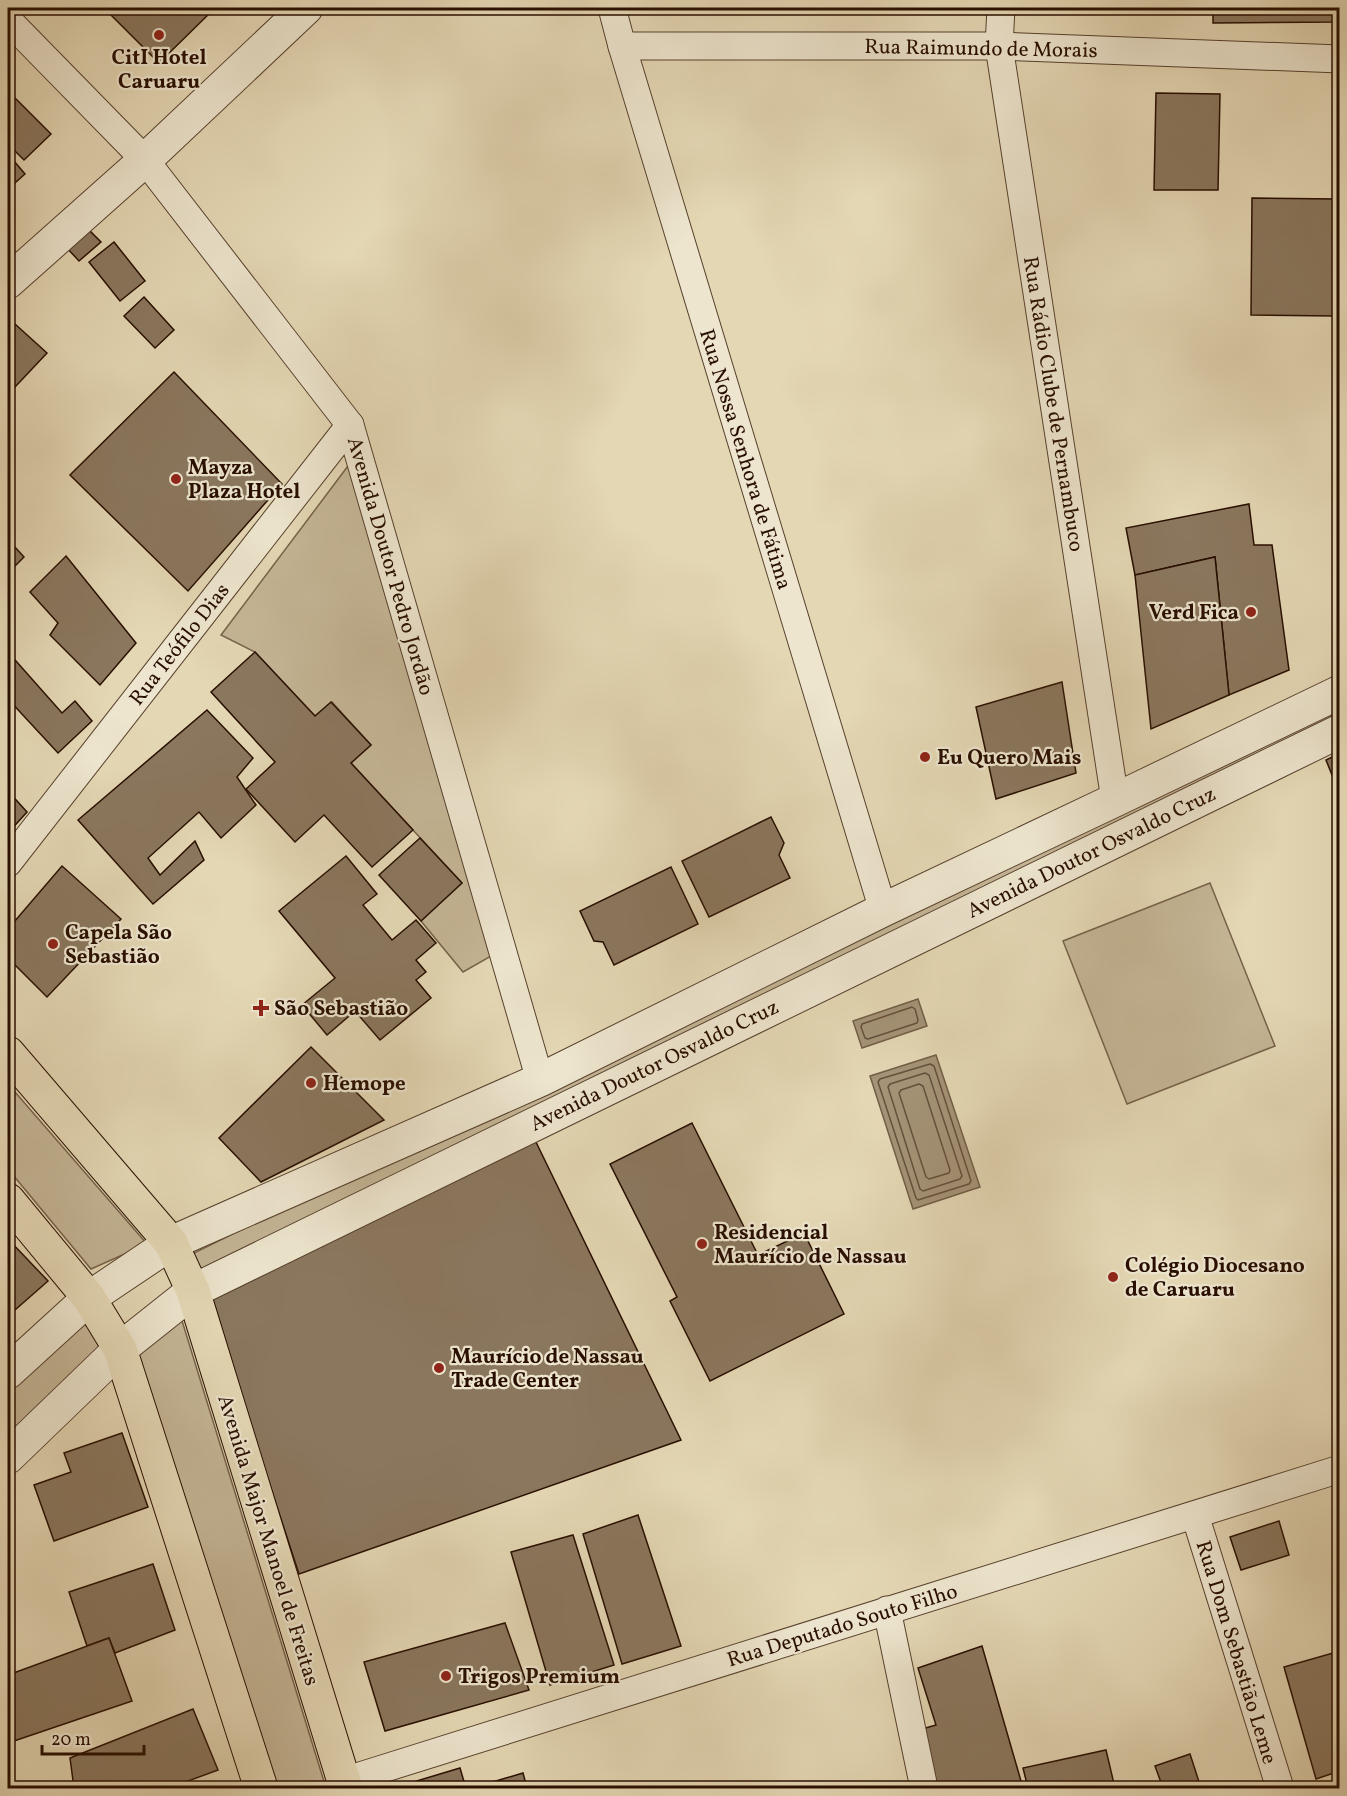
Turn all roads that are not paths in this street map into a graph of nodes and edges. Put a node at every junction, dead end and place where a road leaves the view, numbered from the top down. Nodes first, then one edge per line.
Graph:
1 (306, 8) edge
2 (612, 8) edge
3 (1001, 8) edge
4 (8, 20) edge
5 (622, 46) junction
6 (999, 46) junction
7 (1340, 59) edge
8 (145, 160) junction
9 (8, 282) edge
10 (351, 426) junction
11 (1340, 692) edge
12 (1340, 730) edge
13 (1115, 800) junction
14 (8, 862) edge
15 (882, 910) junction
16 (8, 1053) edge
17 (540, 1080) junction
18 (8, 1200) edge
19 (171, 1243) junction
20 (192, 1291) junction
21 (89, 1298) junction
22 (120, 1349) junction
23 (8, 1372) edge
24 (8, 1457) edge
25 (1340, 1469) edge
26 (1195, 1515) junction
27 (887, 1610) junction
28 (345, 1785) edge
29 (261, 1788) edge
30 (924, 1788) edge
31 (1280, 1788) edge

1 - 8 street
2 - 5 street, Rua Nossa Senhora de Fátima
3 - 6 street, Rua Rádio Clube de Pernambuco
4 - 8 street, Avenida Doutor Pedro Jordão
5 - 6 street, Rua Raimundo de Morais
5 - 15 street, Rua Nossa Senhora de Fátima
6 - 7 street, Rua Raimundo de Morais
6 - 13 street, Rua Rádio Clube de Pernambuco
8 - 9 street
8 - 10 street, Avenida Doutor Pedro Jordão
10 - 14 street, Rua Teófilo Dias
10 - 17 street, Avenida Doutor Pedro Jordão
11 - 13 street, Avenida Doutor Osvaldo Cruz
12 - 20 street, Avenida Doutor Osvaldo Cruz
13 - 15 street, Avenida Doutor Osvaldo Cruz
15 - 17 street, Avenida Doutor Osvaldo Cruz
16 - 19 main road, Avenida Major Manoel de Freitas
17 - 19 street, Avenida Doutor Osvaldo Cruz
18 - 21 main road
19 - 20 main road, Avenida Major Manoel de Freitas
19 - 21 street, Avenida Doutor Osvaldo Cruz
20 - 22 street, Avenida Doutor Osvaldo Cruz
20 - 28 main road, Avenida Major Manoel de Freitas
21 - 22 main road
21 - 23 street, Avenida Doutor Osvaldo Cruz
22 - 24 street, Avenida Doutor Osvaldo Cruz
22 - 29 main road
25 - 26 street, Rua Deputado Souto Filho
26 - 27 street, Rua Deputado Souto Filho
26 - 31 street, Rua Dom Sebastião Leme
27 - 28 street, Rua Deputado Souto Filho
27 - 30 street

